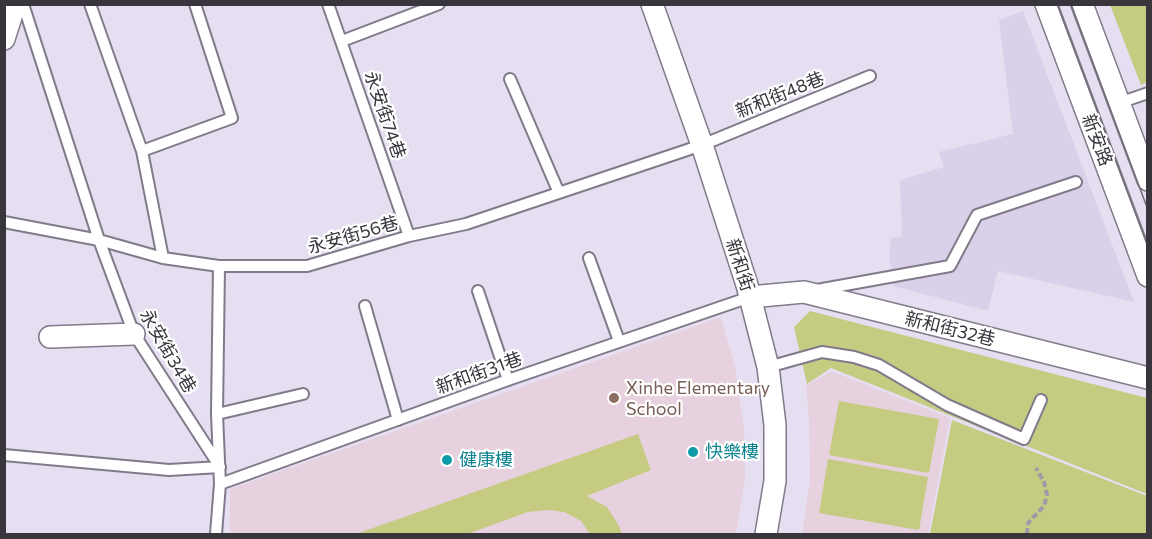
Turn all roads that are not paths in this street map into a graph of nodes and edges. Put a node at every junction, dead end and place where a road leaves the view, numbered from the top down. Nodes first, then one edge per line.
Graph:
1 (15, 4) edge
2 (23, 4) edge
3 (90, 4) edge
4 (195, 4) edge
5 (328, 4) edge
6 (439, 4) edge
7 (652, 4) edge
8 (1046, 4) edge
9 (1082, 4) edge
10 (5, 33) edge
11 (342, 41) junction
12 (870, 76) dead end
13 (510, 79) dead end
14 (1148, 93) edge
15 (1119, 103) junction
16 (702, 145) junction
17 (142, 151) junction
18 (1148, 180) edge
19 (1076, 182) dead end
20 (559, 193) junction
21 (4, 222) edge
22 (409, 236) junction
23 (99, 240) junction
24 (163, 258) junction
25 (589, 258) dead end
26 (219, 266) junction
27 (1148, 276) edge
28 (478, 291) dead end
29 (804, 292) junction
30 (750, 297) junction
31 (365, 306) dead end
32 (134, 334) junction
33 (50, 337) dead end
34 (619, 341) junction
35 (768, 367) junction
36 (1148, 378) edge
37 (508, 380) junction
38 (303, 394) dead end
39 (1041, 400) dead end
40 (217, 414) junction
41 (398, 420) junction
42 (4, 455) edge
43 (219, 467) junction
44 (220, 484) junction
45 (216, 534) edge
46 (766, 534) edge

1 - 10 street
2 - 23 lane, 永安街34巷
3 - 17 lane
4 - 17 lane
5 - 11 lane, 永安街74巷
6 - 11 lane
7 - 16 street, 新和街
8 - 27 street, 新安路
9 - 15 street, 新安路
11 - 22 lane, 永安街74巷
12 - 16 lane, 新和街48巷
13 - 20 lane
14 - 15 lane
15 - 18 street, 新安路
16 - 20 lane, 永安街56巷
16 - 30 street, 新和街
17 - 24 lane
19 - 29 lane
20 - 22 lane, 永安街56巷
21 - 23 lane, 永安街56巷
22 - 26 lane, 永安街56巷
23 - 24 lane, 永安街56巷
23 - 32 lane, 永安街34巷
24 - 26 lane, 永安街56巷
25 - 34 lane
26 - 40 lane
28 - 37 lane
29 - 30 street, 新和街32巷
29 - 36 street, 新和街32巷
30 - 34 lane, 新和街31巷
30 - 35 street, 新和街
31 - 41 lane
32 - 33 street
32 - 43 lane, 永安街34巷
34 - 37 lane, 新和街31巷
35 - 39 lane
35 - 46 street, 新和街
37 - 41 lane, 新和街31巷
38 - 40 lane
40 - 43 lane
41 - 44 lane, 新和街31巷
42 - 43 lane
43 - 44 lane
44 - 45 lane

